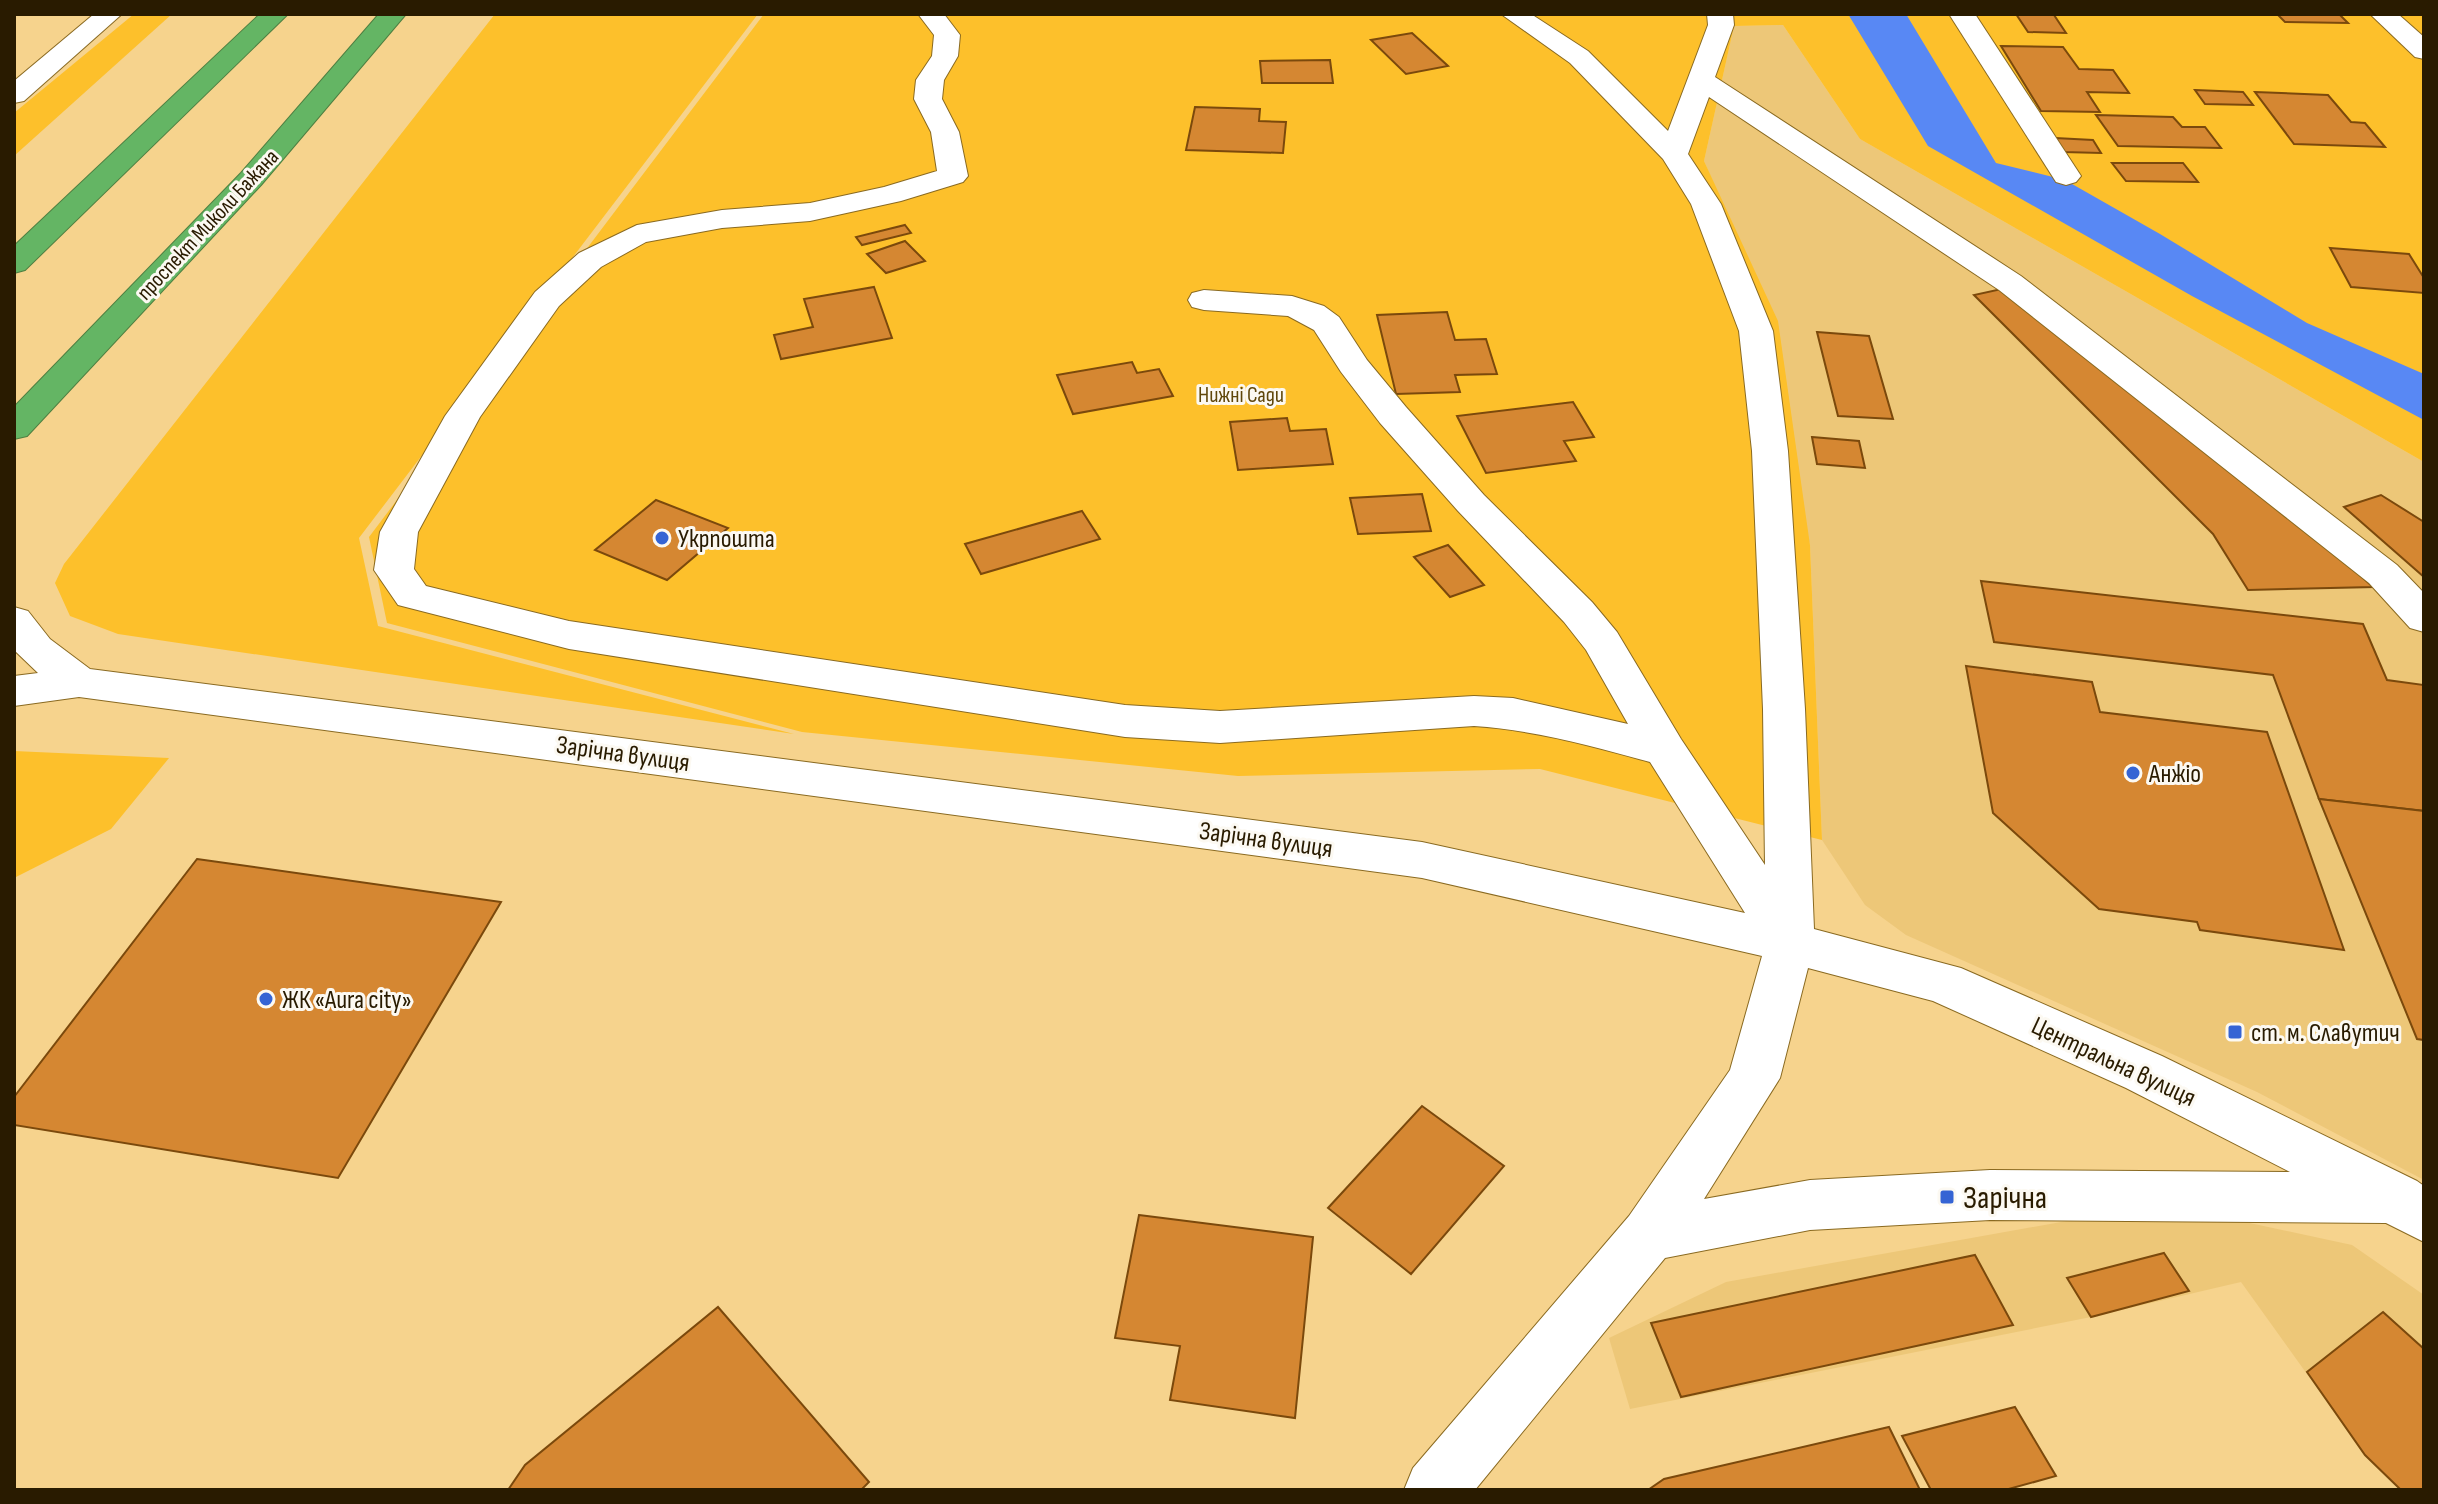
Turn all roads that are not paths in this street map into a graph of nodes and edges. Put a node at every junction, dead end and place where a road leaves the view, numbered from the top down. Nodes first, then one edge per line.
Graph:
1 (109, 14) edge
2 (275, 14) edge
3 (393, 14) edge
4 (931, 14) edge
5 (1514, 14) edge
6 (1720, 14) edge
7 (1962, 14) edge
8 (2383, 14) edge
9 (2424, 51) edge
10 (1701, 80) junction
11 (14, 95) edge
12 (1674, 154) junction
13 (2066, 176) dead end
14 (14, 263) edge
15 (1204, 300) dead end
16 (14, 428) edge
17 (2424, 618) edge
18 (14, 621) edge
19 (79, 682) junction
20 (14, 691) edge
21 (1665, 750) junction
22 (1790, 943) junction
23 (2415, 1203) edge
24 (1649, 1235) junction
25 (1435, 1490) edge

1 - 11 street
2 - 14 highway
3 - 16 highway, проспект Миколи Бажана
4 - 21 street
5 - 12 street
6 - 10 street
7 - 13 street
8 - 9 street
10 - 12 street
10 - 17 street
12 - 22 street
15 - 21 street
18 - 19 street, Зарічна вулиця
19 - 20 street, Зарічна вулиця
19 - 22 street, Зарічна вулиця
21 - 22 street
22 - 23 street, Центральна вулиця
22 - 24 street
23 - 24 street
24 - 25 street

